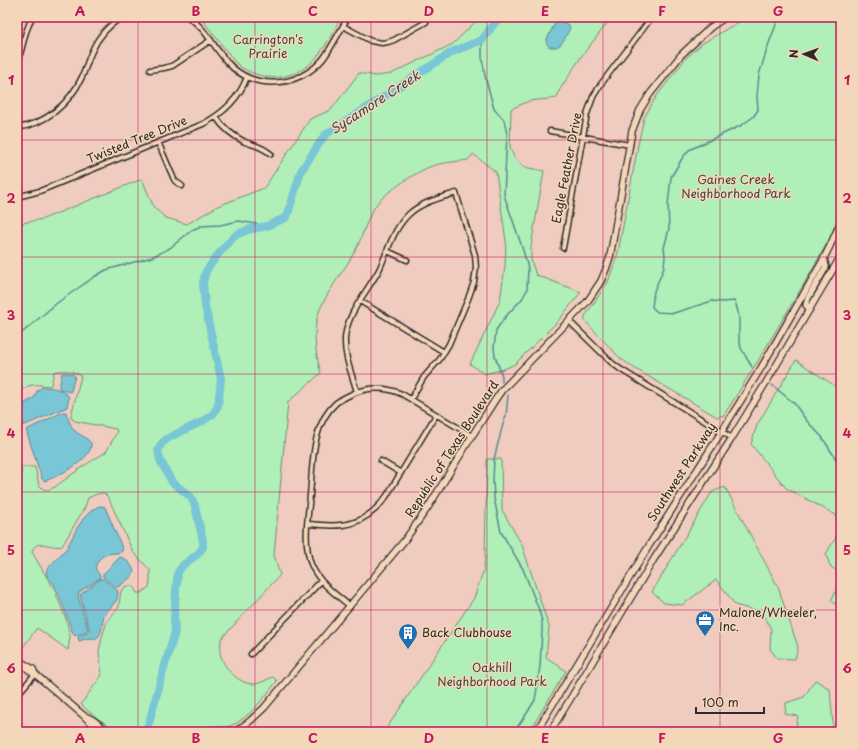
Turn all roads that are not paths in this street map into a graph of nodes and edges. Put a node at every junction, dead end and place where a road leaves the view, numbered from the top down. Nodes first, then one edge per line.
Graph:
1 (32, 17) edge
2 (122, 17) edge
3 (188, 17) edge
4 (348, 17) edge
5 (652, 17) edge
6 (726, 17) edge
7 (426, 22) dead end
8 (343, 26) junction
9 (211, 40) junction
10 (17, 66) edge
11 (150, 70) dead end
12 (247, 77) junction
13 (216, 117) junction
14 (17, 128) edge
15 (550, 131) dead end
16 (583, 136) junction
17 (158, 142) junction
18 (630, 146) junction
19 (271, 154) dead end
20 (182, 186) dead end
21 (17, 197) edge
22 (841, 221) edge
23 (563, 248) dead end
24 (387, 251) junction
25 (841, 256) edge
26 (824, 258) junction
27 (407, 260) dead end
28 (360, 301) junction
29 (810, 309) junction
30 (569, 321) junction
31 (444, 352) junction
32 (357, 392) junction
33 (411, 399) junction
34 (436, 415) junction
35 (722, 431) junction
36 (472, 436) junction
37 (732, 438) junction
38 (381, 461) dead end
39 (401, 473) junction
40 (308, 524) junction
41 (321, 581) junction
42 (350, 606) junction
43 (252, 654) dead end
44 (19, 660) edge
45 (35, 674) junction
46 (17, 695) edge
47 (107, 731) edge
48 (235, 732) edge
49 (536, 732) edge
50 (550, 732) edge

1 - 10 street
2 - 14 street
3 - 9 street
4 - 8 street
5 - 16 street, Eagle Feather Drive
6 - 18 main road, Republic of Texas Boulevard
7 - 8 street
8 - 12 street
9 - 11 street
9 - 12 street
12 - 13 street, Twisted Tree Drive
13 - 17 street, Twisted Tree Drive
13 - 19 street
15 - 16 street
16 - 18 street
16 - 23 street, Eagle Feather Drive
17 - 20 street
17 - 21 street, Twisted Tree Drive
18 - 30 main road, Republic of Texas Boulevard
22 - 26 main road, Southwest Parkway
24 - 27 street
24 - 28 street
24 - 31 street
25 - 29 main road, Southwest Parkway
26 - 29 main road
26 - 35 main road, Southwest Parkway
28 - 31 street
28 - 32 street
29 - 37 main road, Southwest Parkway
30 - 35 street
30 - 36 main road, Republic of Texas Boulevard
31 - 33 street
32 - 33 street
32 - 40 street
33 - 34 street
34 - 36 street
34 - 39 street
35 - 37 street
35 - 49 main road, Southwest Parkway
36 - 42 main road, Republic of Texas Boulevard
37 - 50 main road, Southwest Parkway
38 - 39 street
39 - 40 street
40 - 41 street
41 - 42 street
41 - 43 street
42 - 48 main road, Republic of Texas Boulevard
44 - 45 main road
45 - 46 street
45 - 47 main road

